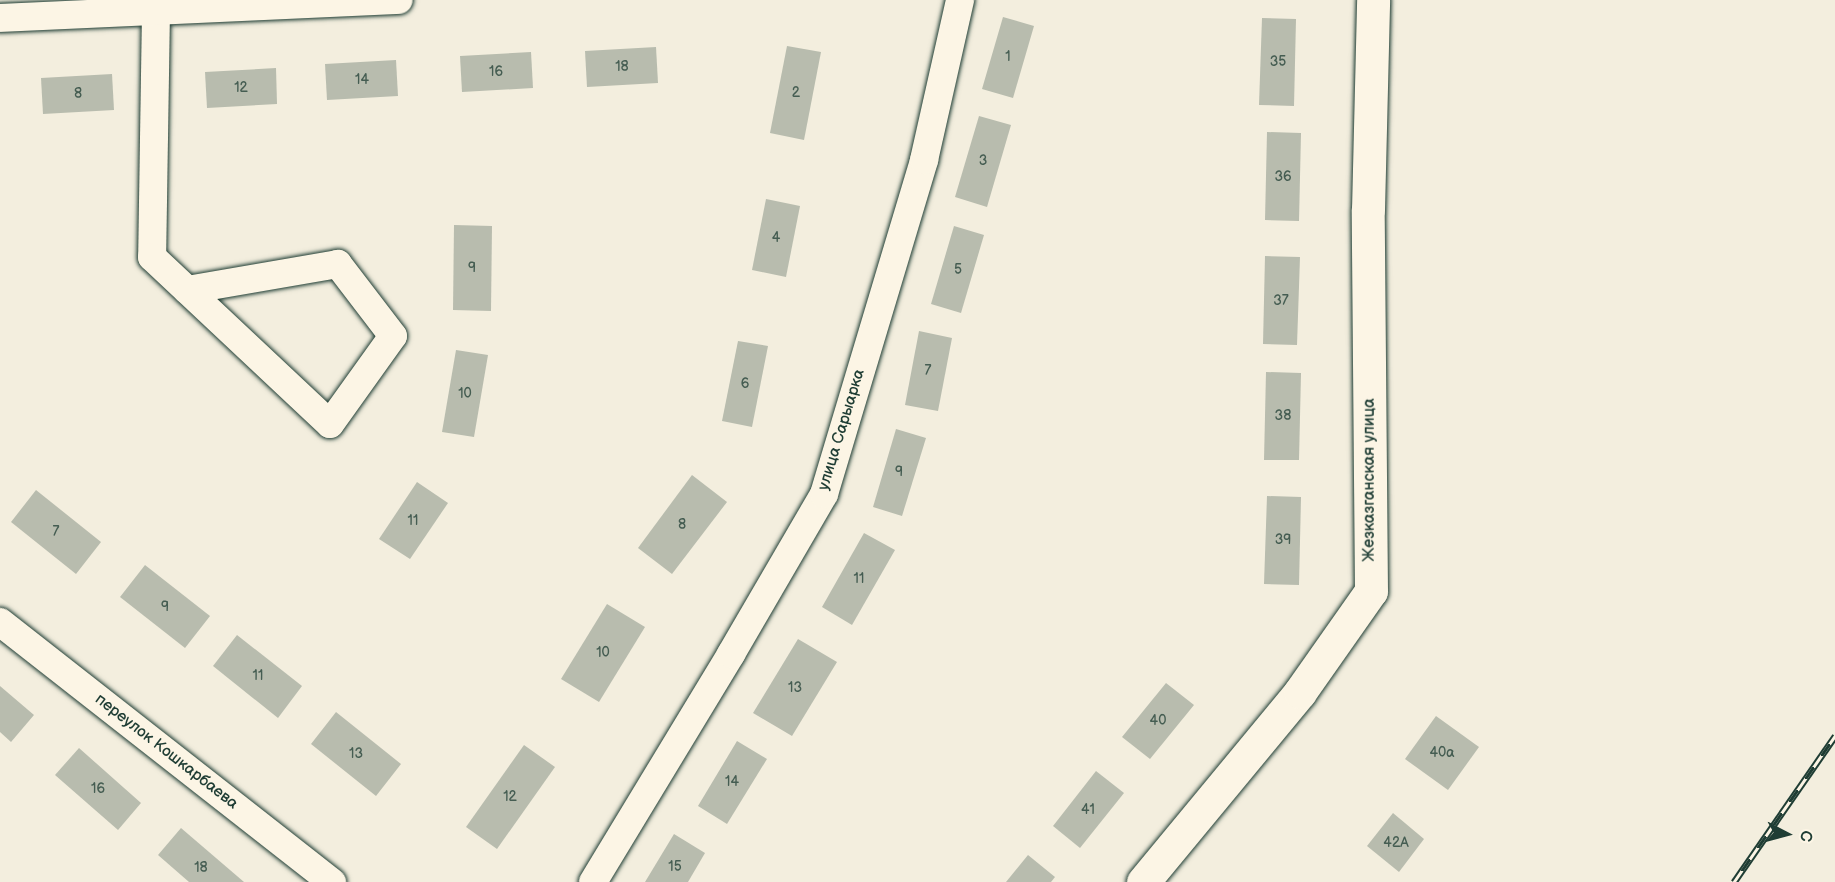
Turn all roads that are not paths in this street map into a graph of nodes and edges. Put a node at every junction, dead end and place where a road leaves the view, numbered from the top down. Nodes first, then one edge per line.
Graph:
1 (399, 0) edge
2 (960, 0) edge
3 (1373, 0) edge
4 (320, 2) edge
5 (115, 7) edge
6 (156, 11) junction
7 (0, 18) edge
8 (187, 290) junction
9 (0, 622) edge
10 (332, 882) edge
11 (593, 882) edge
12 (1143, 882) edge

1 - 4 street
2 - 11 street, улица Сарыарка
3 - 12 street, Жезказганская улица
4 - 6 street
5 - 6 street
5 - 7 street
6 - 8 street
8 - 8 street
9 - 10 street, переулок Кошкарбаева

